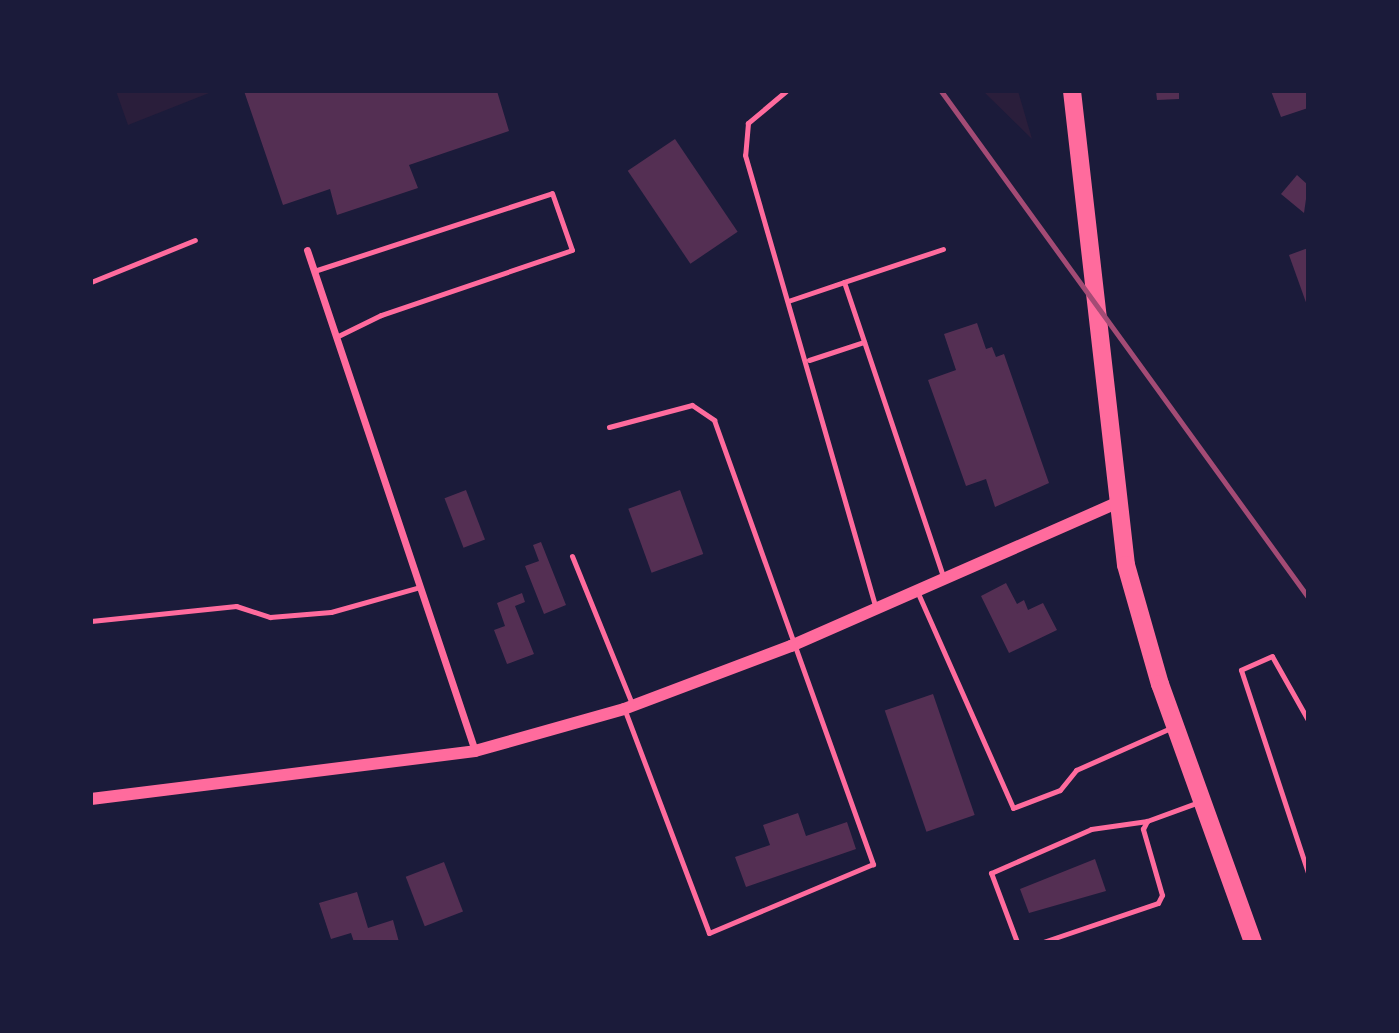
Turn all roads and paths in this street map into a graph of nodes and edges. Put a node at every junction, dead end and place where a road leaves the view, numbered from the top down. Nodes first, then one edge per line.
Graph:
1 (786, 91) edge
2 (1072, 91) edge
3 (195, 240) dead end
4 (943, 249) dead end
5 (307, 250) dead end
6 (314, 271) junction
7 (91, 282) edge
8 (844, 282) junction
9 (788, 301) junction
10 (336, 338) junction
11 (864, 342) junction
12 (809, 360) junction
13 (609, 427) dead end
14 (1114, 504) junction
15 (572, 556) dead end
16 (944, 579) junction
17 (420, 587) junction
18 (917, 591) junction
19 (876, 609) junction
20 (91, 621) edge
21 (791, 646) junction
22 (629, 708) junction
23 (1308, 720) edge
24 (1174, 726) junction
25 (475, 751) junction
26 (91, 799) edge
27 (1202, 801) junction
28 (1147, 821) junction
29 (1308, 873) edge
30 (1017, 942) edge
31 (1043, 942) edge
32 (1253, 942) edge

1 - 9 lane
2 - 14 main road
3 - 7 lane
4 - 8 lane
5 - 6 street
6 - 10 street
6 - 10 lane
8 - 9 lane
8 - 11 lane
9 - 12 lane
10 - 17 street
11 - 12 lane
11 - 16 lane
12 - 19 lane
13 - 21 lane
14 - 16 street
14 - 24 main road
15 - 22 lane
16 - 18 street
17 - 20 lane
17 - 25 street
18 - 19 street
18 - 24 lane
19 - 21 street
21 - 22 street
21 - 22 lane
22 - 25 street
23 - 29 lane
24 - 27 main road
25 - 26 street
27 - 28 lane
27 - 32 main road
28 - 30 lane
28 - 31 lane

